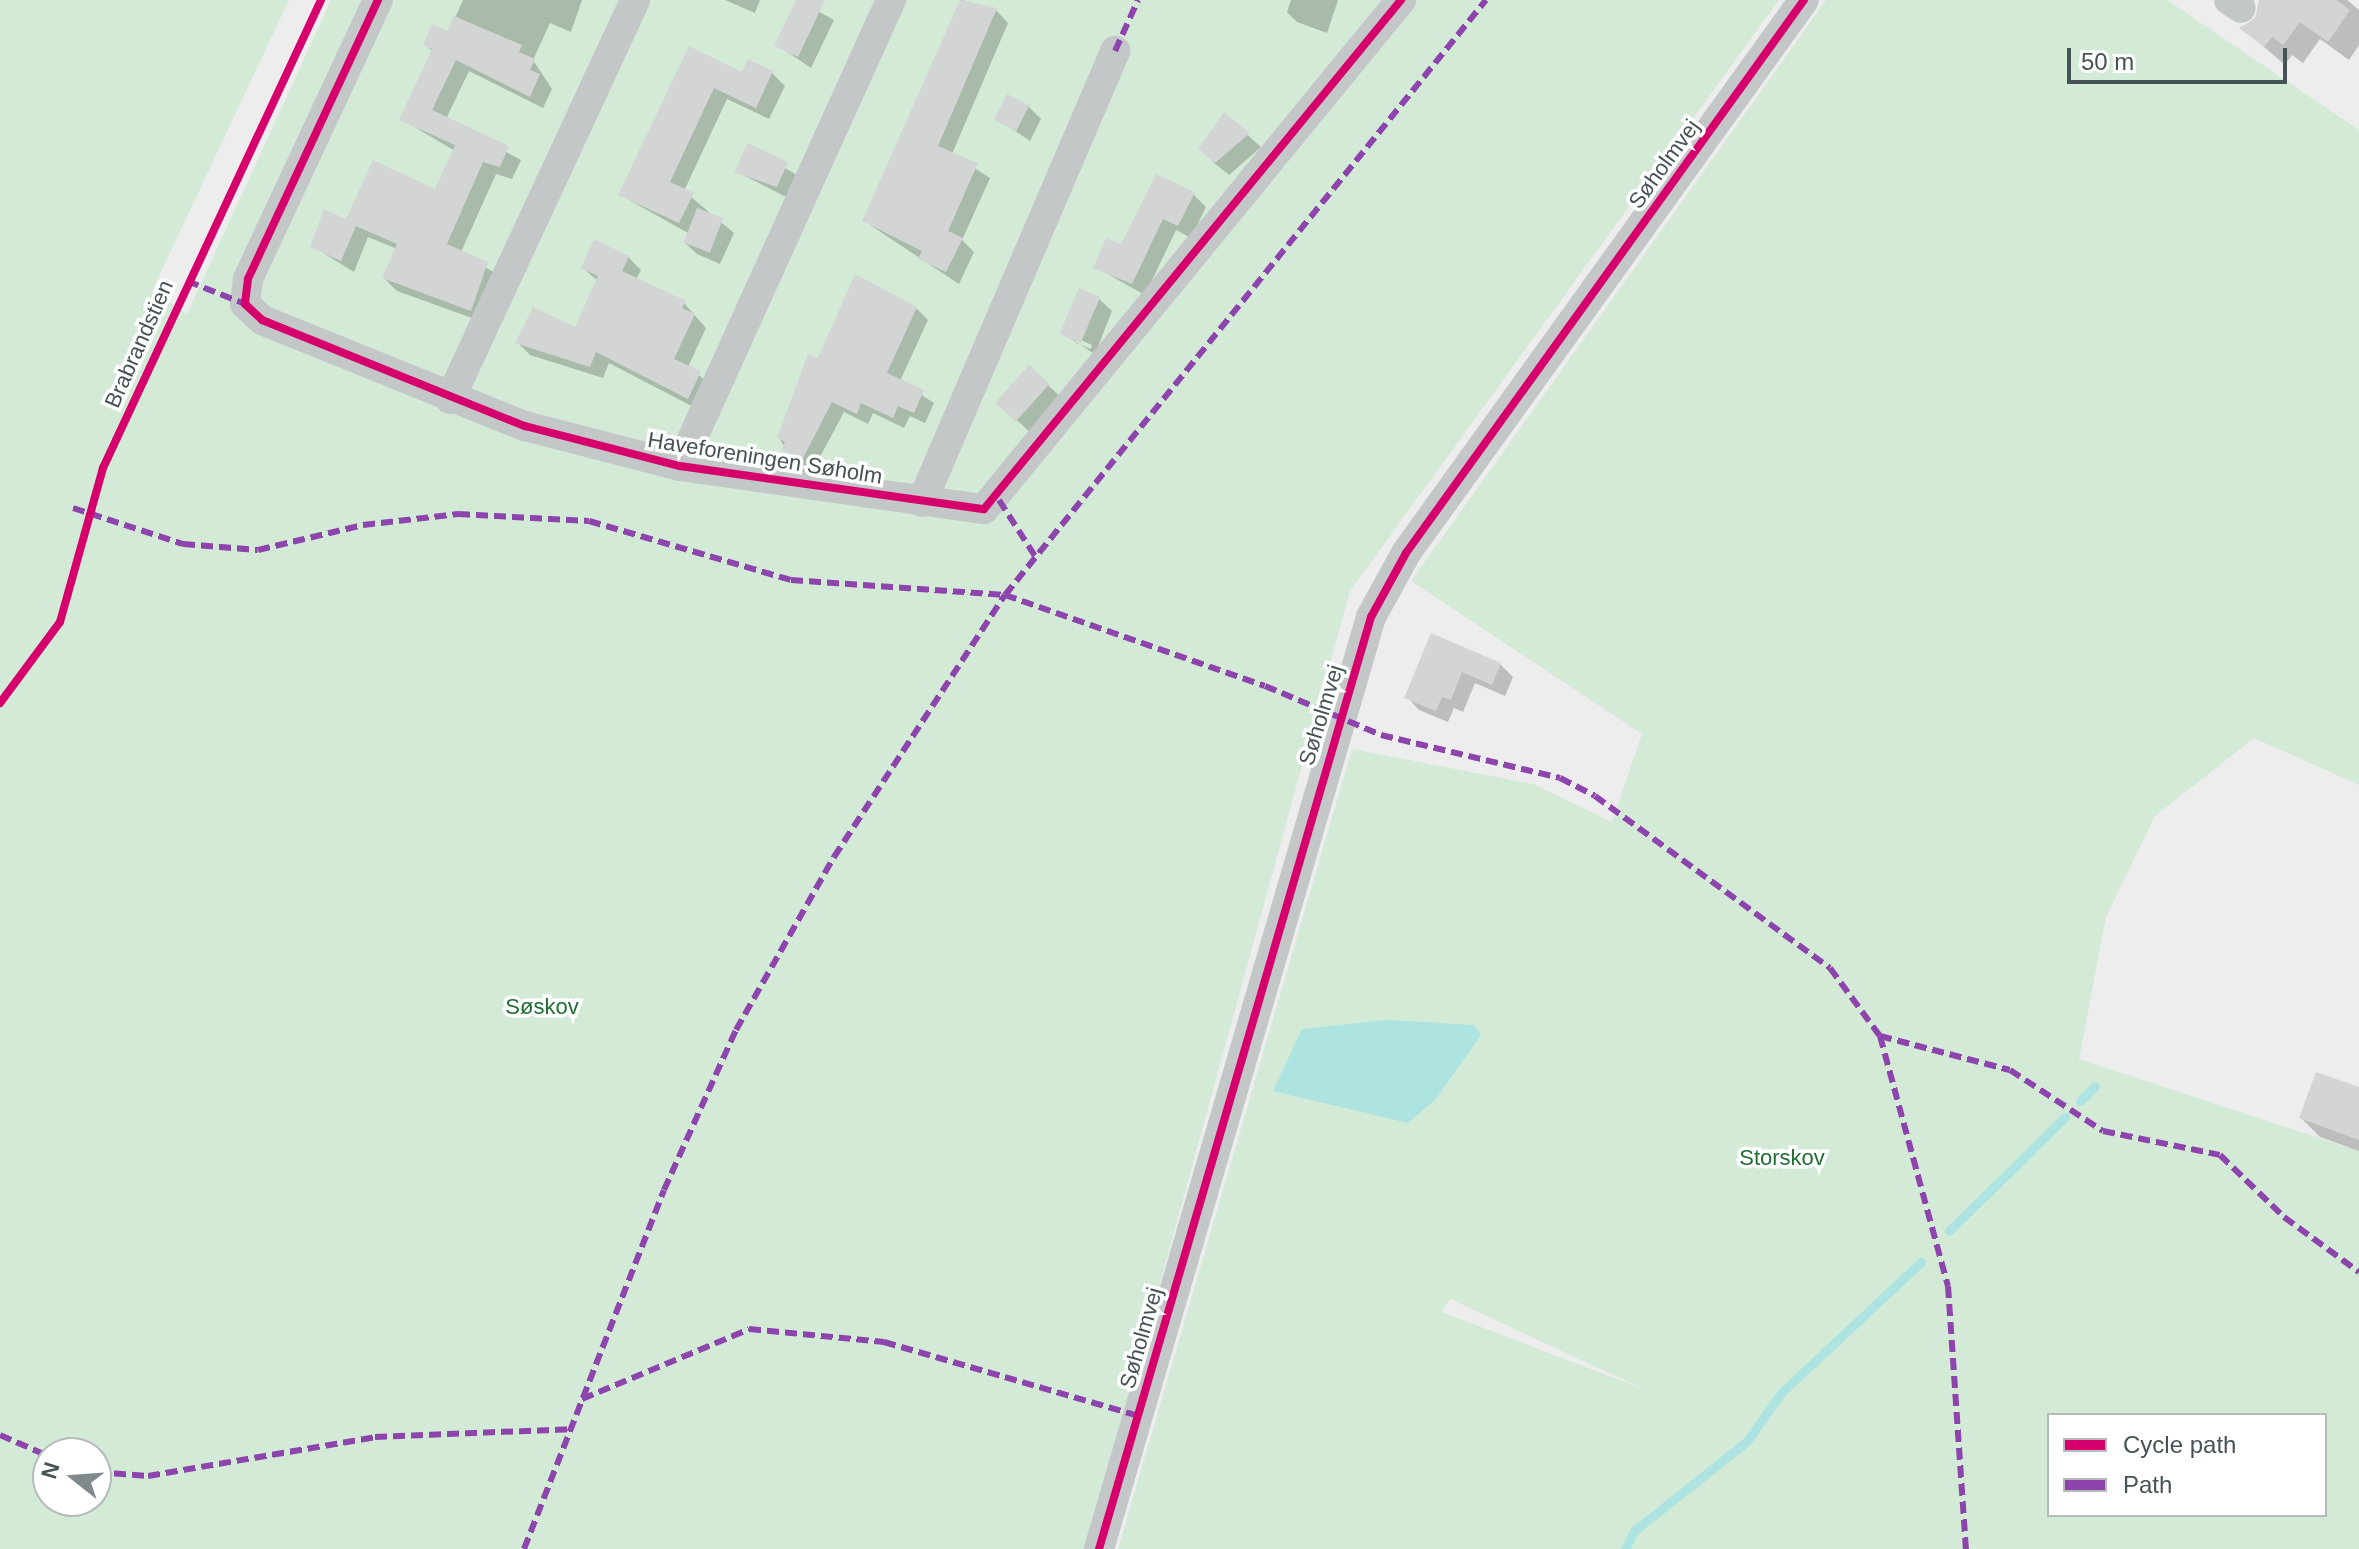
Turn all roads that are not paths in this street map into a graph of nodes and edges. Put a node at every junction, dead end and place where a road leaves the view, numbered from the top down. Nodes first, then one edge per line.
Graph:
1 (378, 0) edge
2 (635, 0) edge
3 (891, 0) edge
4 (1401, 0) edge
5 (1804, 0) edge
6 (1115, 51) dead end
7 (450, 399) junction
8 (680, 466) junction
9 (922, 502) junction
10 (1099, 1549) edge

1 - 7 street, Haveforeningen Søholm
2 - 7 street
3 - 8 street, Haveforeningen Søholm
4 - 9 street, Haveforeningen Søholm
5 - 10 street, Søholmvej
6 - 9 street
7 - 8 street, Haveforeningen Søholm
8 - 9 street, Haveforeningen Søholm

